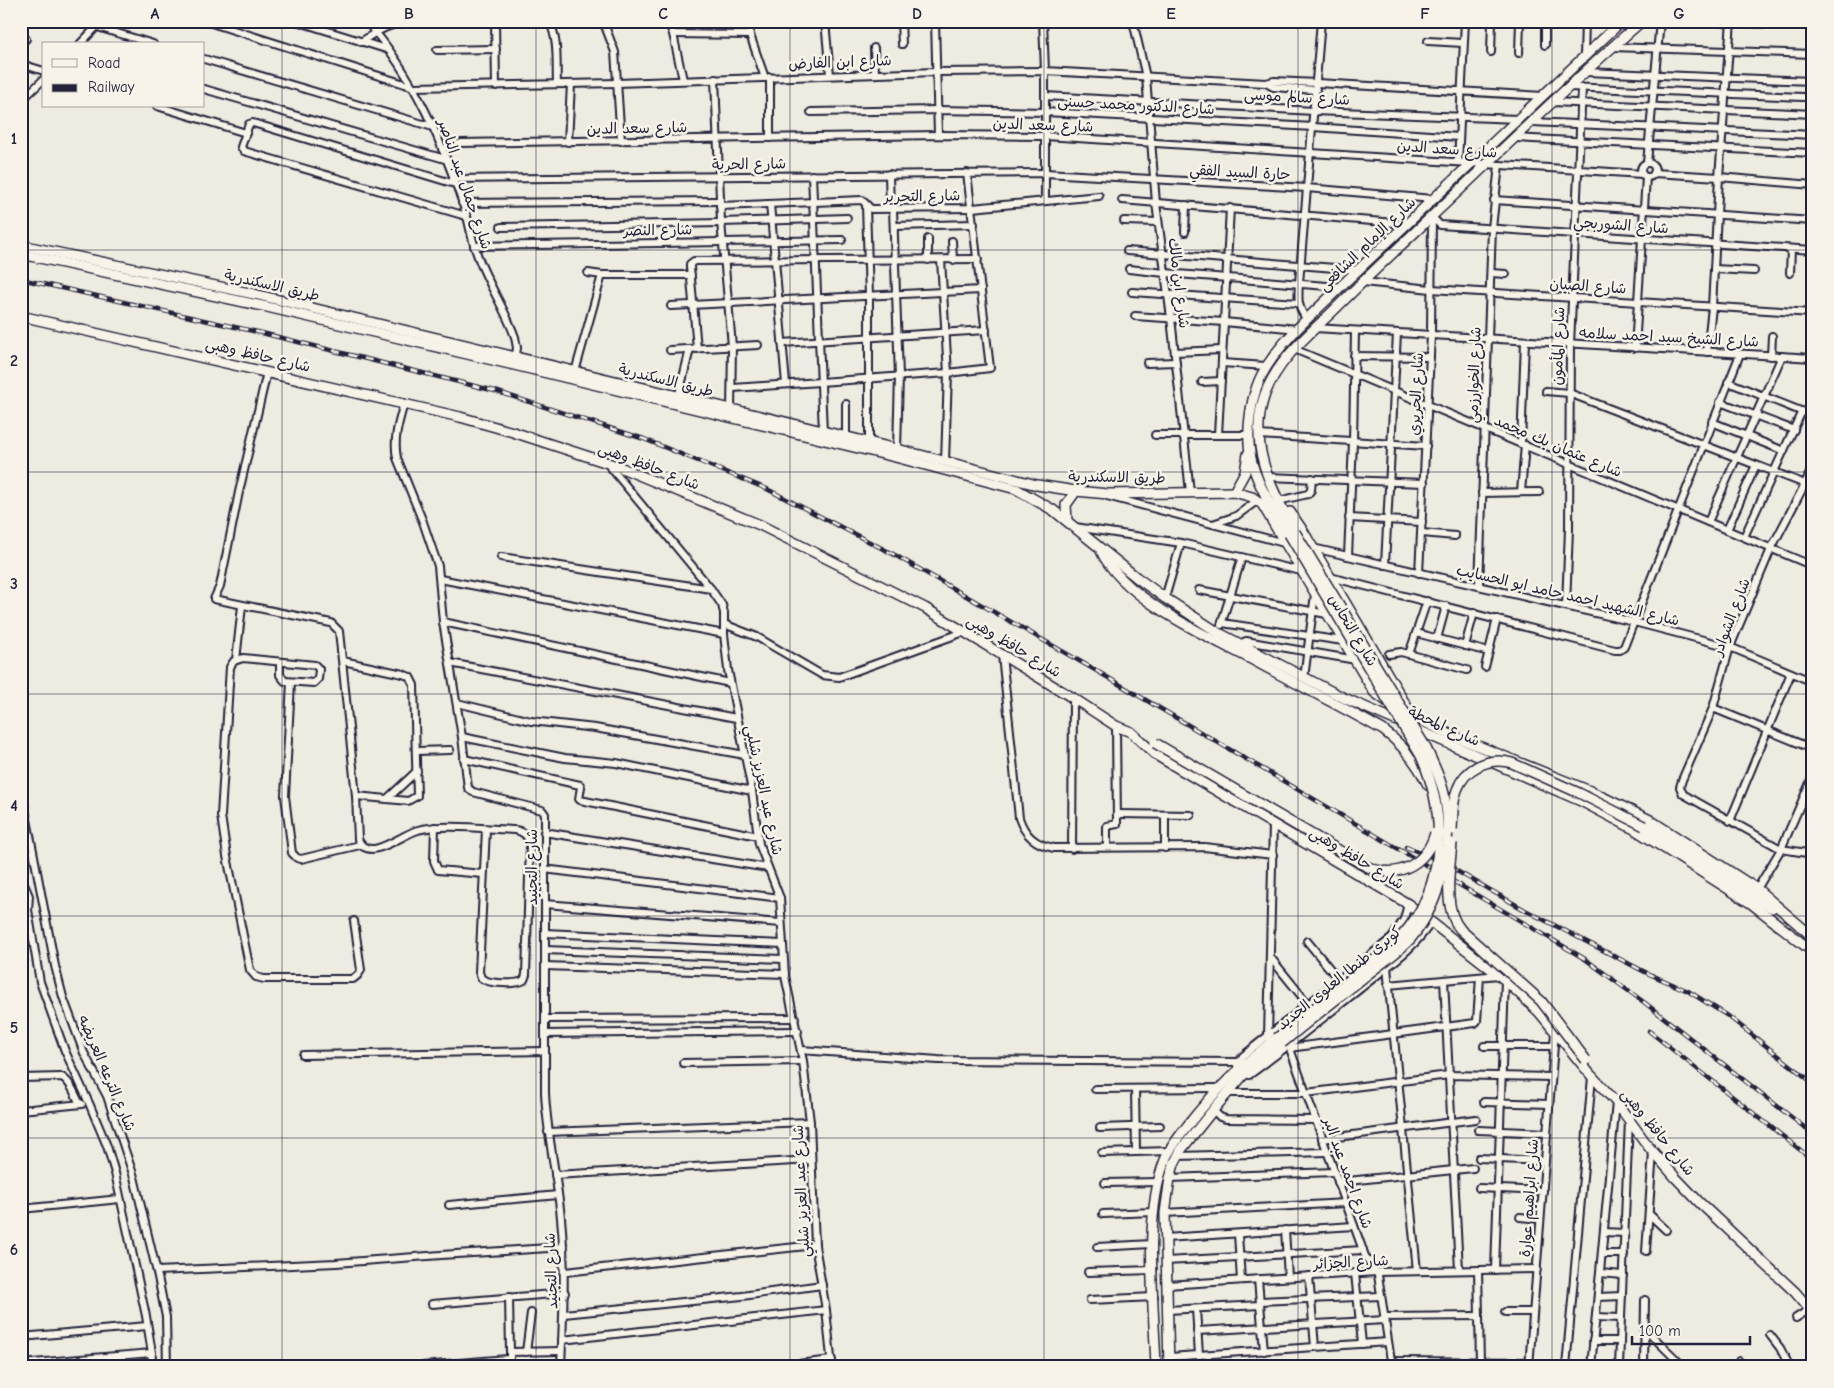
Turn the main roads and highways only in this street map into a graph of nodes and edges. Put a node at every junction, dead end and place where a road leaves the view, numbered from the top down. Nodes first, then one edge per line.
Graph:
1 (1622, 21) edge
2 (1642, 21) edge
3 (21, 245) edge
4 (21, 254) edge
5 (183, 279) junction
6 (200, 283) junction
7 (182, 289) junction
8 (196, 292) junction
9 (21, 316) edge
10 (515, 361) junction
11 (1249, 449) junction
12 (1076, 492) junction
13 (1234, 492) junction
14 (1278, 500) junction
15 (1070, 524) junction
16 (1290, 536) junction
17 (1099, 546) junction
18 (1379, 697) junction
19 (1372, 710) junction
20 (1413, 718) junction
21 (1131, 732) junction
22 (1436, 799) junction
23 (1437, 821) junction
24 (1803, 929) junction
25 (1813, 937) edge
26 (1813, 952) edge
27 (1281, 1042) junction
28 (1234, 1078) junction
29 (1609, 1094) junction
30 (1810, 1306) edge
31 (1155, 1329) junction
32 (1168, 1329) junction
33 (1156, 1367) edge
34 (1169, 1367) edge

1 - 11 main road, شارع الإمام الشافعى
2 - 14 main road, شارع الإمام الشافعى
3 - 5 main road, طريق الاسكندرية
4 - 7 main road, طريق الاسكندرية
5 - 6 main road, طريق الاسكندرية
5 - 7 main road
6 - 8 main road
6 - 10 main road, طريق الاسكندرية
7 - 8 main road, طريق الاسكندرية
8 - 10 main road, طريق الاسكندرية
9 - 21 main road, شارع حافظ وهبى
10 - 12 main road, طريق الاسكندرية
10 - 15 main road, طريق الاسكندرية
11 - 13 main road
11 - 16 main road, شارع الإمام الشافعى
12 - 13 main road, طريق الاسكندرية
12 - 15 main road
13 - 16 main road, طريق الاسكندرية
14 - 16 main road, شارع الإمام الشافعى
14 - 20 main road, شارع الإمام الشافعى
15 - 17 main road, شارع المحطة
16 - 18 main road, شارع النحاس
16 - 22 main road, كوبرى طنطا العلوى الجديد, bridge
16 - 27 main road, كوبرى طنطا العلوى الجديد, bridge
17 - 19 main road, شارع المحطة
17 - 22 main road, bridge
18 - 19 main road
18 - 20 main road, شارع النحاس
19 - 26 main road, شارع المحطة
20 - 24 main road, شارع المحطة
21 - 23 main road, bridge
21 - 29 main road, شارع حافظ وهبى
22 - 23 main road, كوبرى طنطا العلوى الجديد, bridge
23 - 27 main road, كوبرى طنطا العلوى الجديد, bridge
24 - 25 main road, شارع المحطة
24 - 29 main road, bridge
27 - 28 main road, كوبرى طنطا العلوى الجديد
28 - 31 main road
28 - 32 main road
29 - 30 main road, شارع حافظ وهبى
31 - 32 main road
31 - 33 main road
32 - 34 main road

